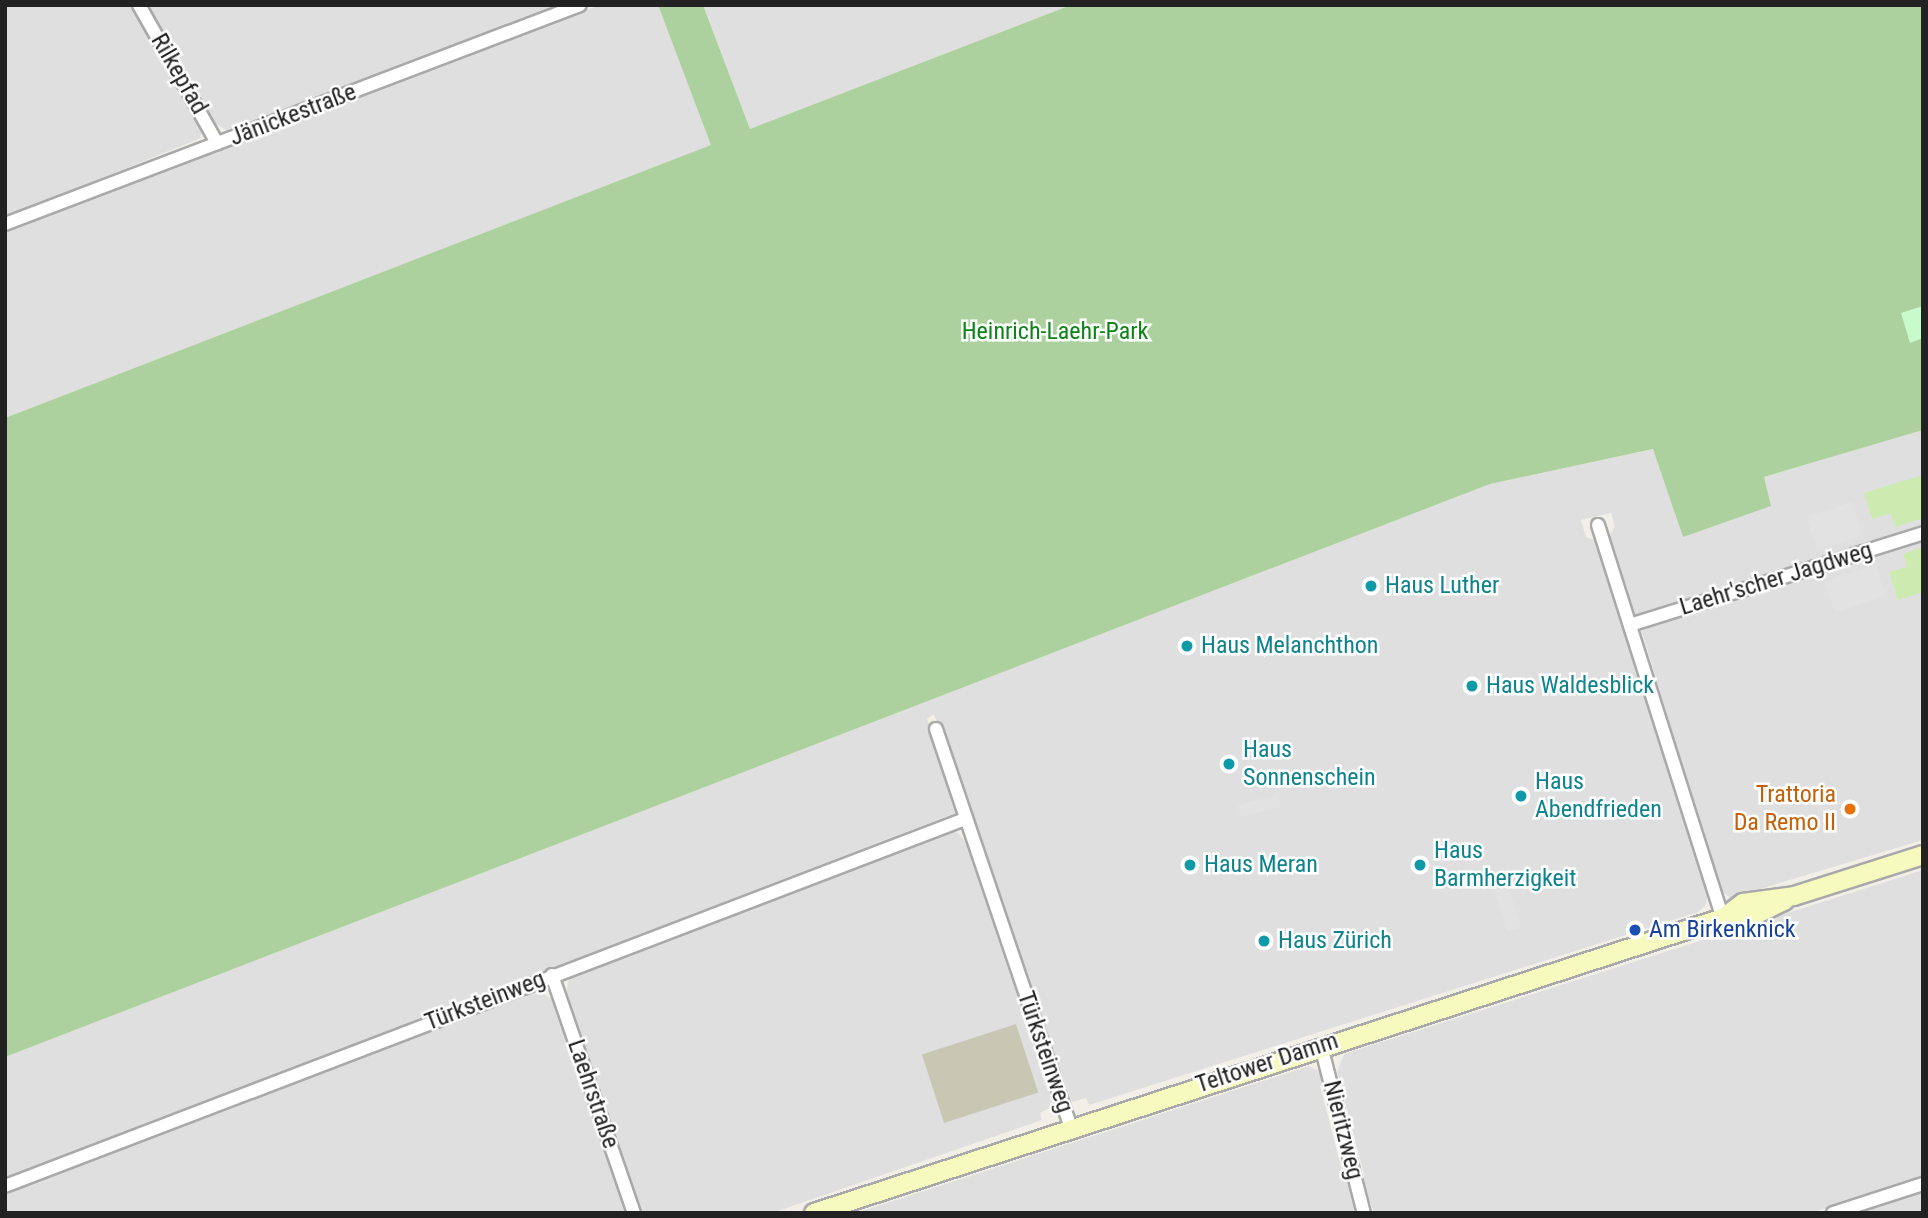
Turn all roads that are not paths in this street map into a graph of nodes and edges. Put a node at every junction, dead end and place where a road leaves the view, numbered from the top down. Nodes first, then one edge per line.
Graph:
1 (139, 5) edge
2 (580, 5) edge
3 (217, 143) junction
4 (5, 224) edge
5 (1598, 526) dead end
6 (1923, 533) edge
7 (1630, 625) junction
8 (936, 729) dead end
9 (965, 819) junction
10 (1923, 855) edge
11 (1723, 918) junction
12 (552, 975) junction
13 (1321, 1046) junction
14 (1070, 1126) junction
15 (1923, 1184) edge
16 (5, 1186) edge
17 (634, 1213) edge
18 (814, 1213) edge
19 (1364, 1213) edge
20 (1833, 1213) edge

1 - 3 street, Rilkepfad
2 - 3 street, Jänickestraße
3 - 4 street, Jänickestraße
5 - 7 street
6 - 7 street, Laehr'scher Jagdweg
7 - 11 street
8 - 9 street, Türksteinweg
9 - 12 street, Türksteinweg
9 - 14 street, Türksteinweg
10 - 11 main road, Teltower Damm
11 - 13 main road, Teltower Damm
12 - 16 street, Türksteinweg
12 - 17 street, Laehrstraße
13 - 14 main road, Teltower Damm
13 - 19 street, Nieritzweg
14 - 18 main road, Teltower Damm
15 - 20 street

